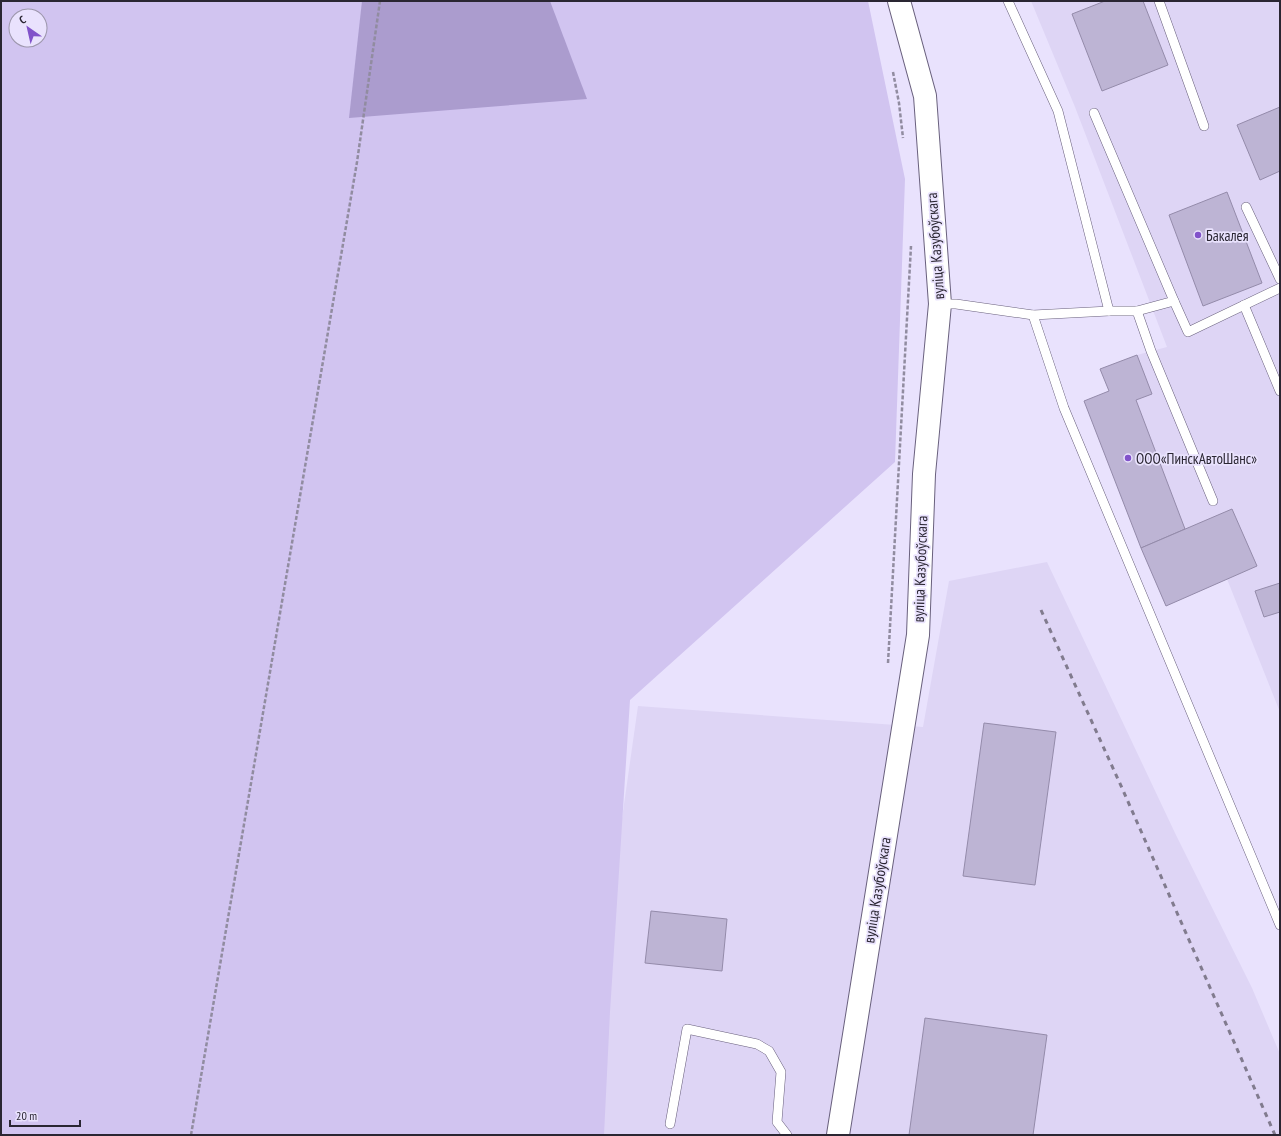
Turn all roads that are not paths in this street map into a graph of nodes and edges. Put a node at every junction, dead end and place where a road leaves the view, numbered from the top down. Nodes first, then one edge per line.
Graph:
1 (899, 1) edge
2 (1008, 1) edge
3 (1159, 1) edge
4 (1094, 114) dead end
5 (1204, 126) dead end
6 (1246, 207) dead end
7 (1280, 279) edge
8 (1280, 288) edge
9 (1174, 301) junction
10 (940, 304) junction
11 (1244, 305) junction
12 (1109, 311) junction
13 (1137, 311) junction
14 (1033, 315) junction
15 (1280, 391) edge
16 (1213, 501) dead end
17 (1280, 925) edge
18 (670, 1124) dead end
19 (787, 1135) edge
20 (838, 1135) edge

1 - 10 street, вуліца Казубоўскага
2 - 12 lane
3 - 5 lane
4 - 9 lane
6 - 7 lane
8 - 11 lane
9 - 11 lane
9 - 13 lane
10 - 14 lane
10 - 20 street, вуліца Казубоўскага
11 - 15 lane
12 - 13 lane
12 - 14 lane
13 - 16 lane
14 - 17 lane
18 - 19 lane

